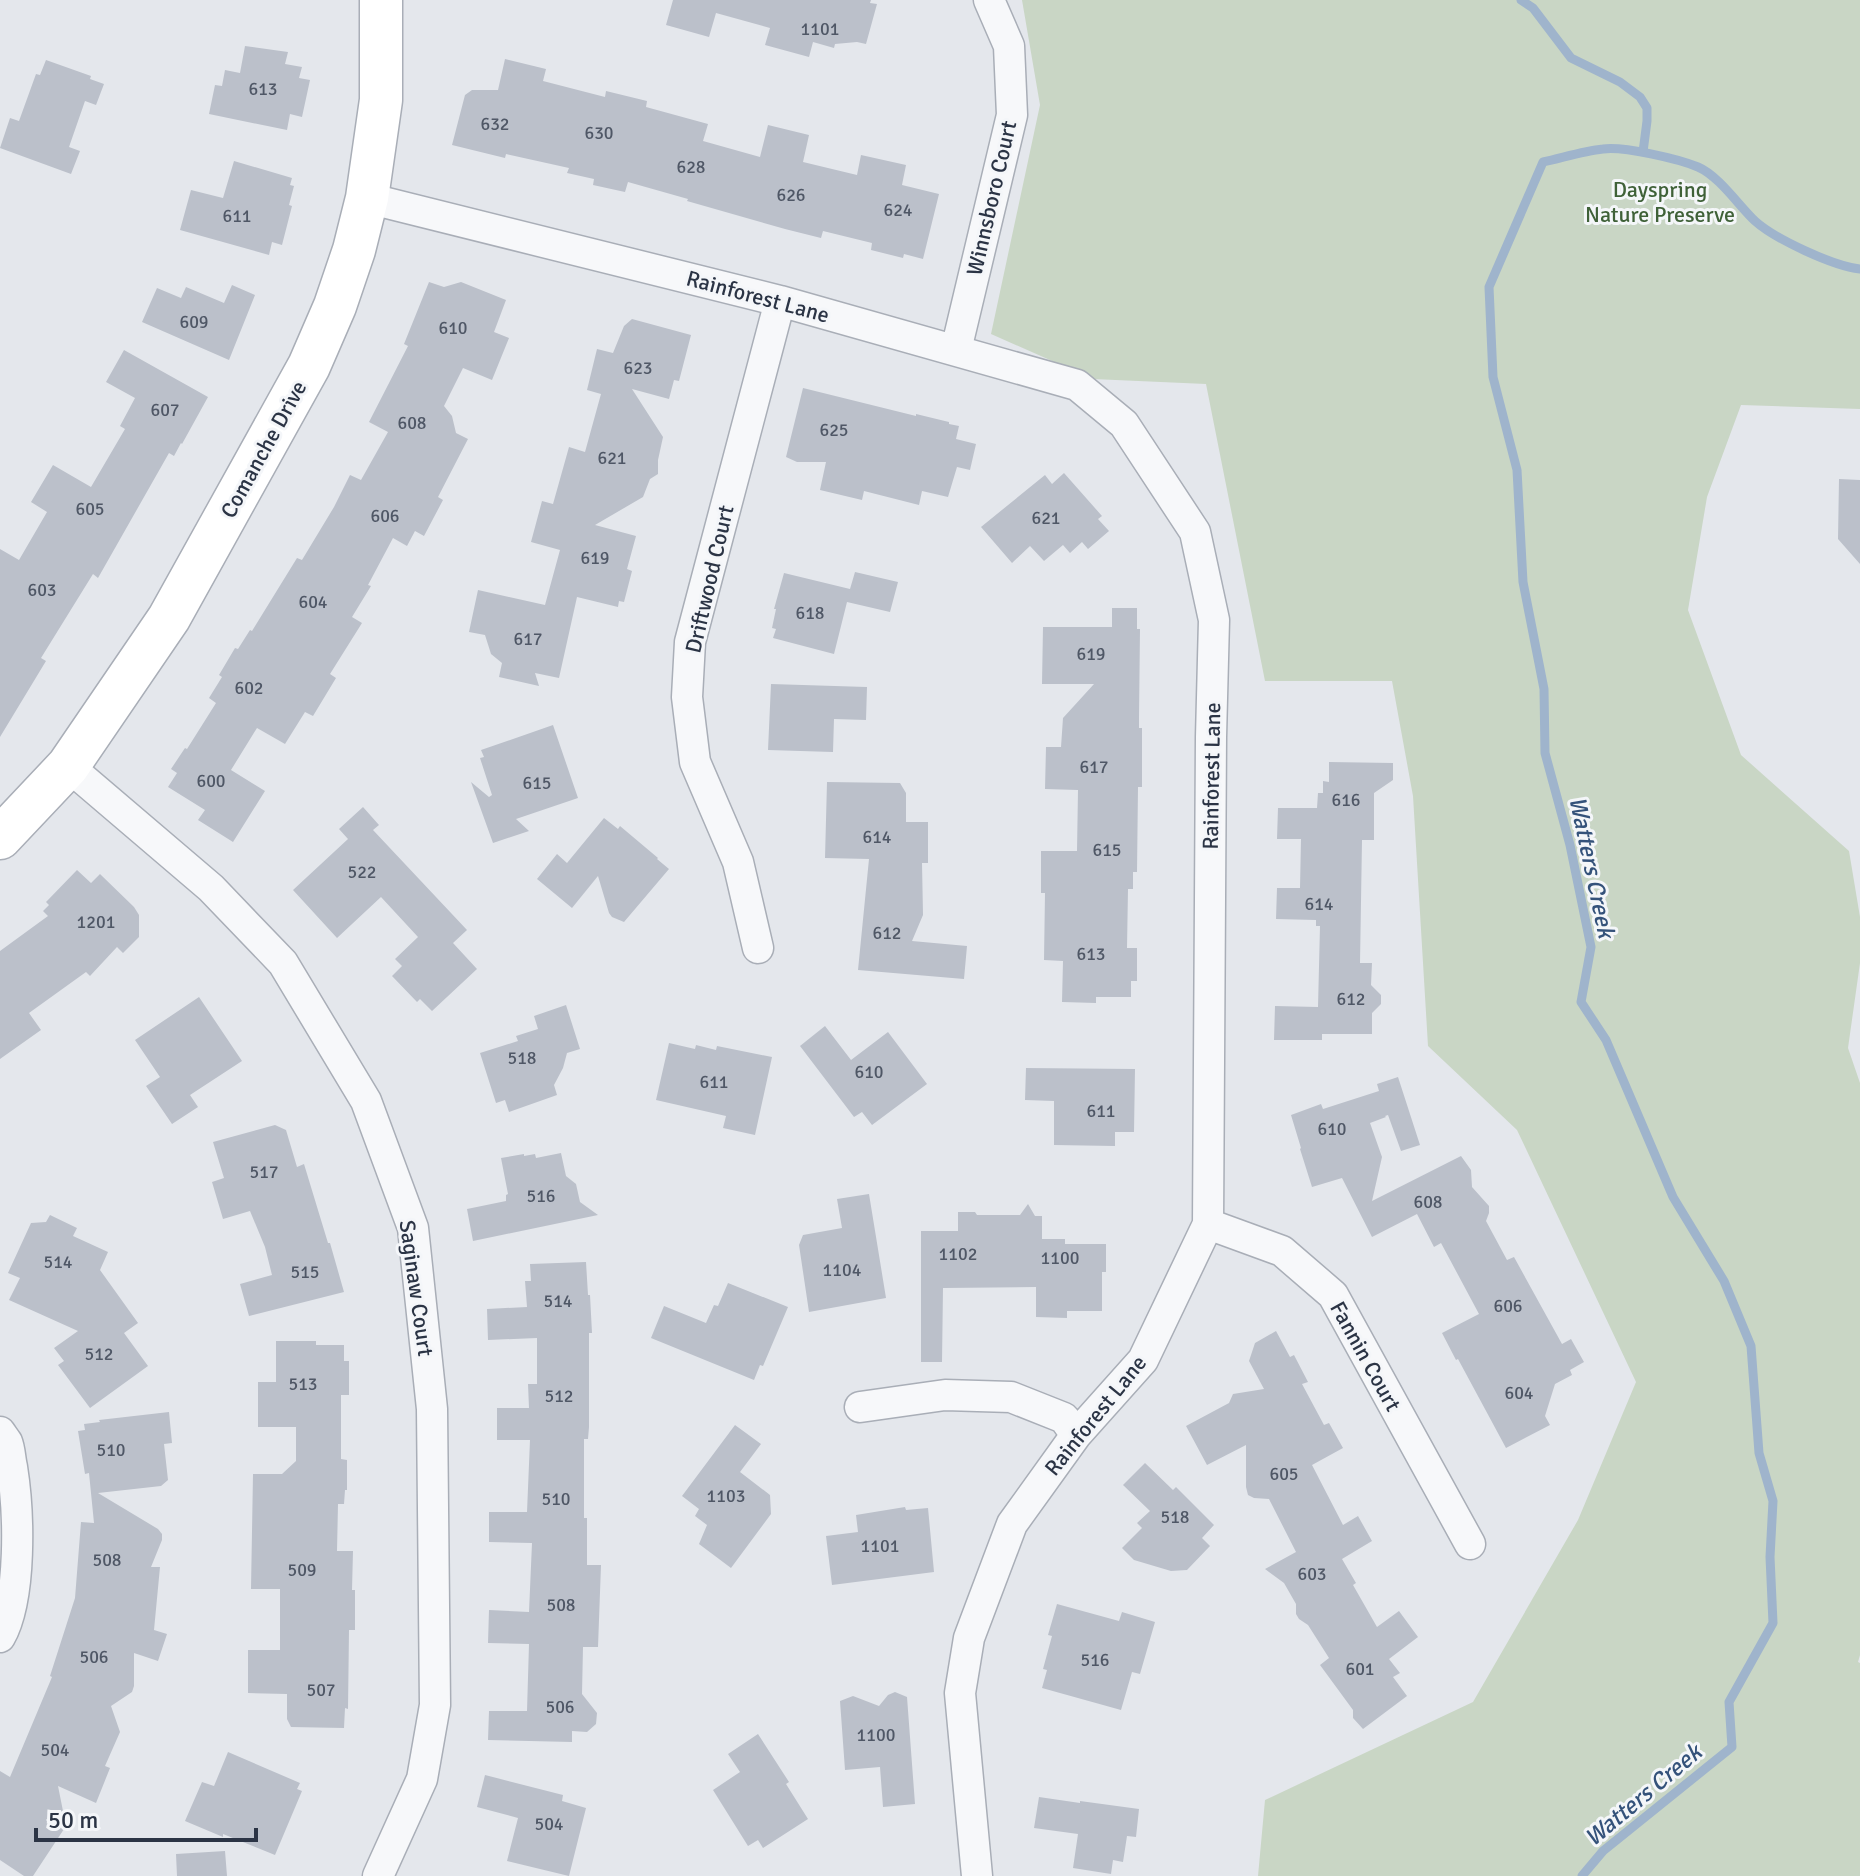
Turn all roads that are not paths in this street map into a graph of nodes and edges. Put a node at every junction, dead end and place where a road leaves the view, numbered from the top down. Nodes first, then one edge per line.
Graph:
1 (381, 0) edge
2 (989, 0) edge
3 (367, 198) junction
4 (780, 301) junction
5 (956, 350) junction
6 (68, 766) junction
7 (0, 838) edge
8 (758, 948) dead end
9 (1208, 1224) junction
10 (860, 1407) dead end
11 (0, 1432) edge
12 (1076, 1435) junction
13 (1470, 1544) dead end
14 (0, 1637) edge
15 (378, 1876) edge
16 (977, 1876) edge

1 - 3 street, Comanche Drive
2 - 5 street, Winnsboro Court
3 - 4 street, Rainforest Lane
3 - 6 street, Comanche Drive
4 - 5 street, Rainforest Lane
4 - 8 street, Driftwood Court
5 - 9 street, Rainforest Lane
6 - 7 street, Comanche Drive
6 - 15 street, Saginaw Court
9 - 12 street, Rainforest Lane
9 - 13 street, Fannin Court
10 - 12 street
11 - 14 street
12 - 16 street, Rainforest Lane

